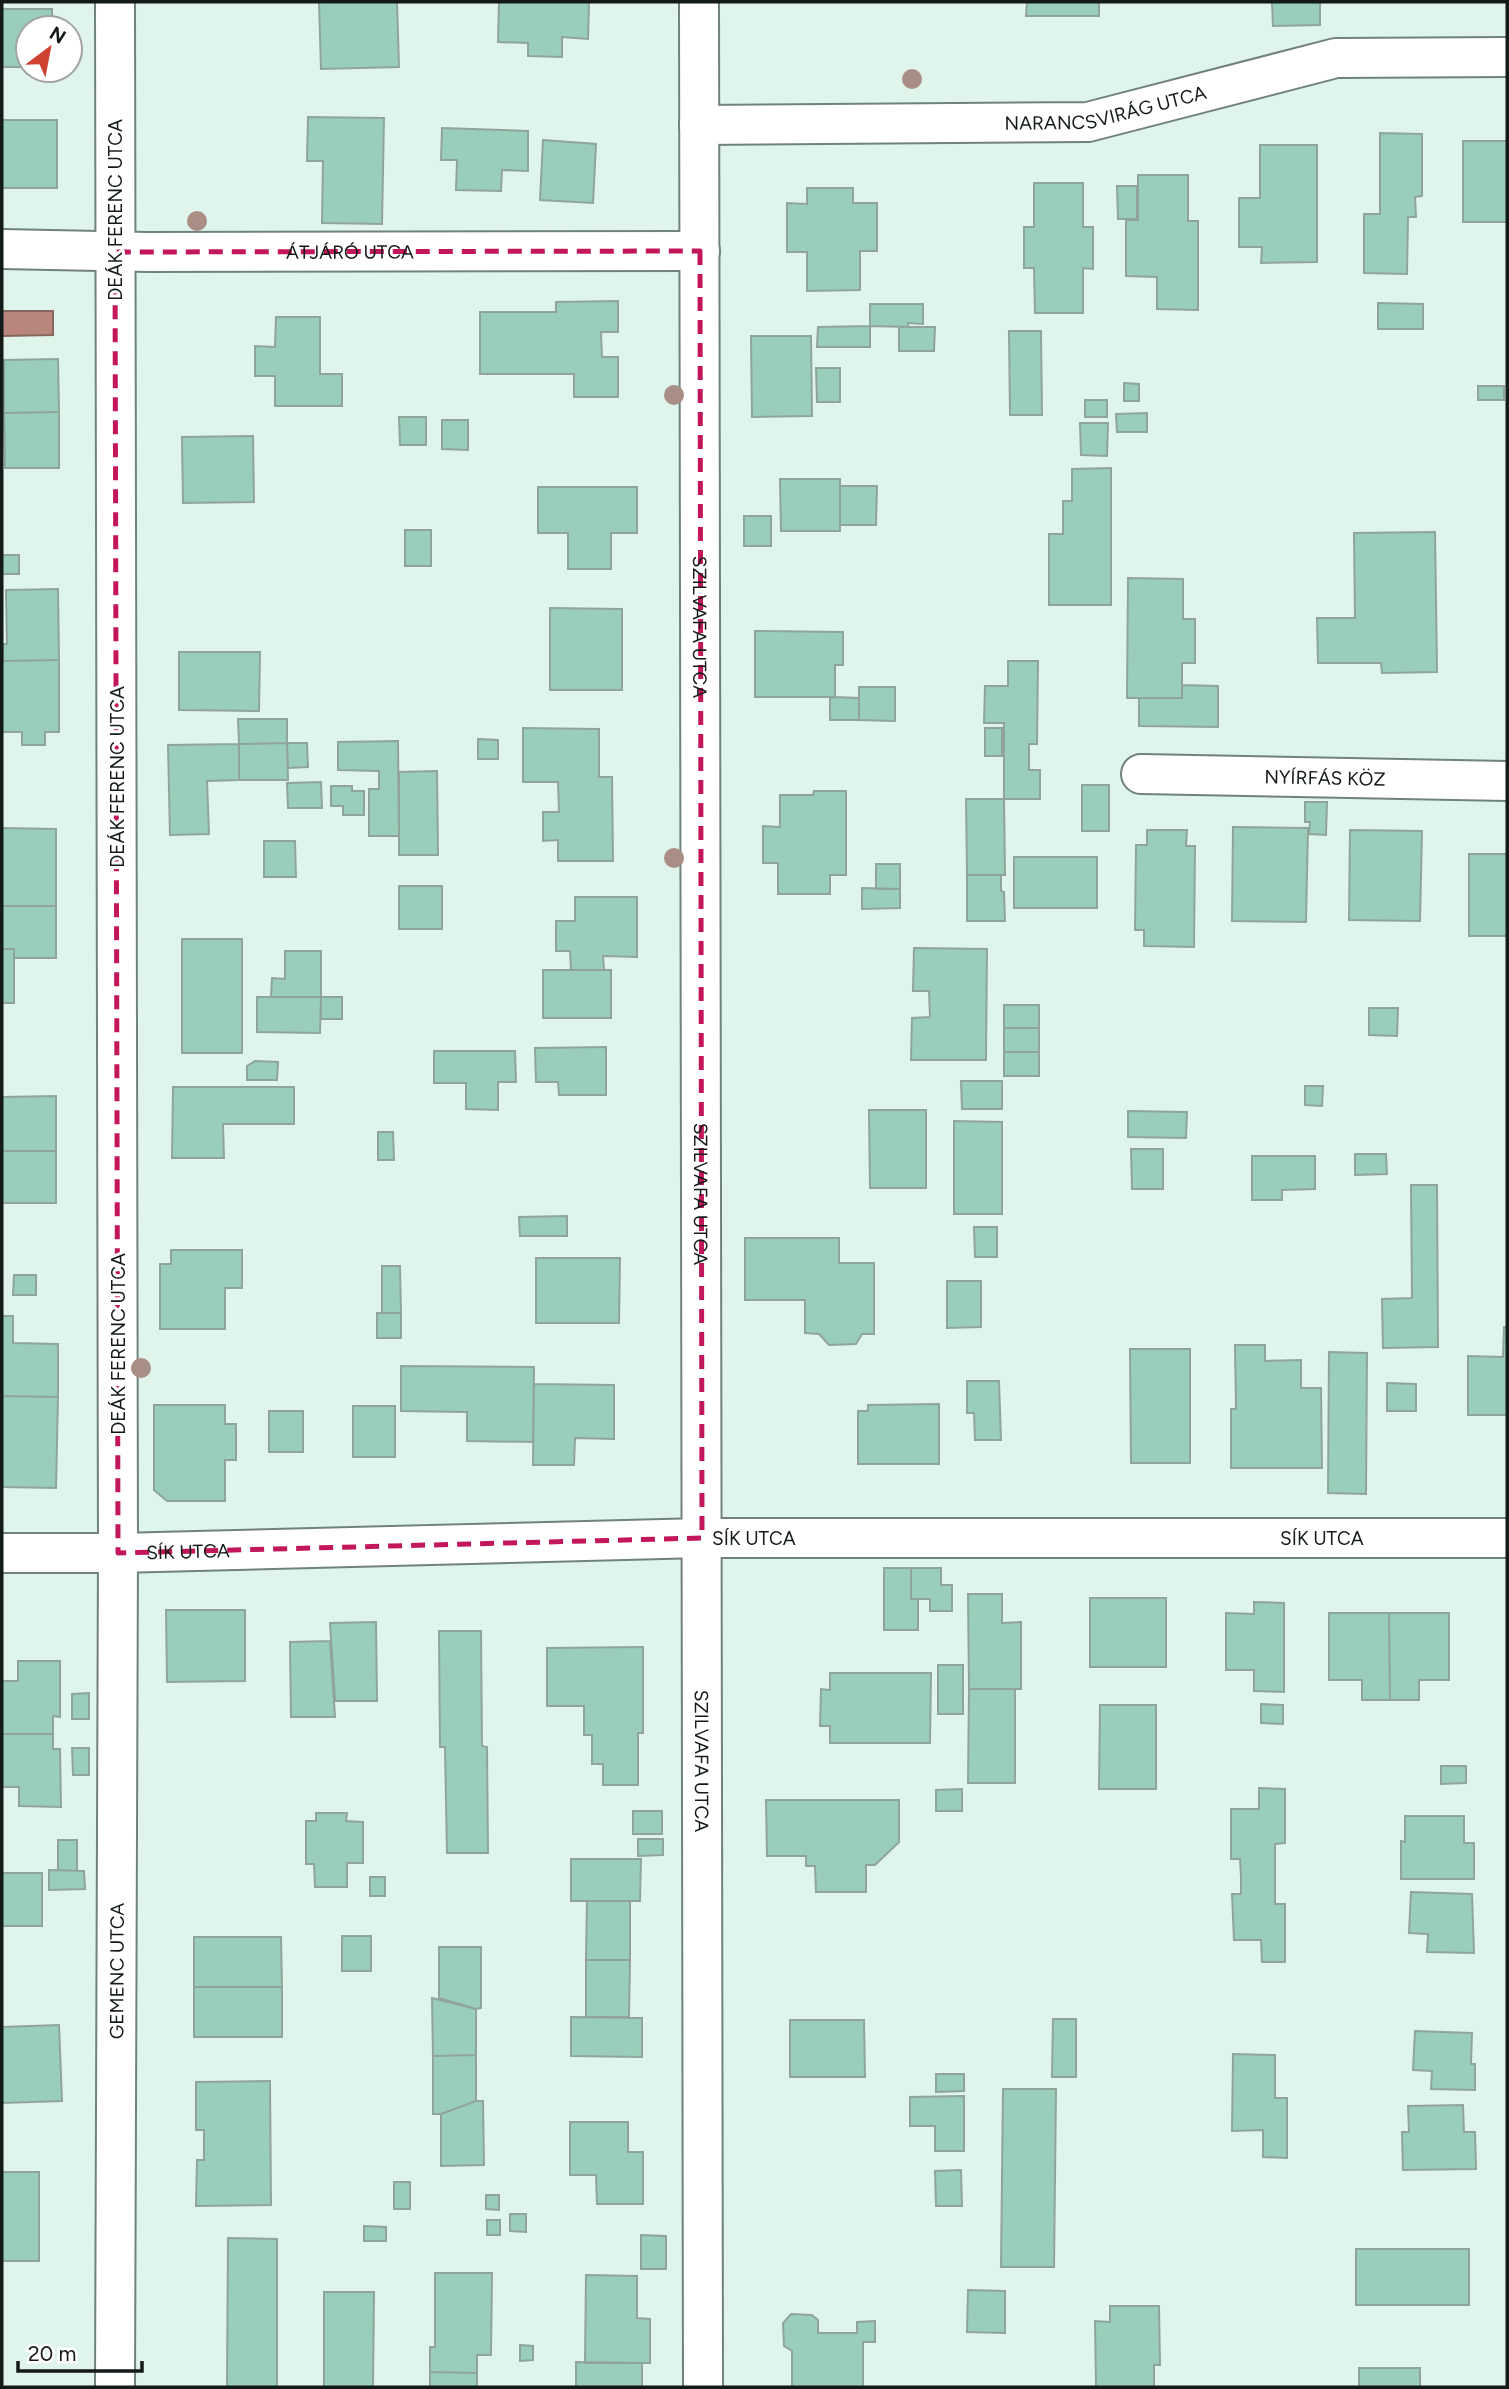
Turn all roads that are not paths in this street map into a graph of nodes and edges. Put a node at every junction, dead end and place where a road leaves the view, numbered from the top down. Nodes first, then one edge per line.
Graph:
1 (116, 2) edge
2 (699, 2) edge
3 (1507, 57) edge
4 (699, 125) junction
5 (2, 249) edge
6 (700, 251) junction
7 (115, 252) junction
8 (1140, 774) dead end
9 (1507, 781) edge
10 (702, 1538) junction
11 (1507, 1538) edge
12 (2, 1553) edge
13 (118, 1553) junction
14 (116, 2387) edge
15 (703, 2387) edge

1 - 7 street, DEÁK FERENC UTCA
2 - 4 street, SZILVAFA UTCA
3 - 4 street, NARANCSVIRÁG UTCA
4 - 6 street, SZILVAFA UTCA
5 - 7 street, ÁTJÁRÓ UTCA
6 - 7 street, ÁTJÁRÓ UTCA
6 - 10 street, SZILVAFA UTCA
7 - 13 street, DEÁK FERENC UTCA
8 - 9 street, NYÍRFÁS KÖZ
10 - 11 street, SÍK UTCA
10 - 13 street, SÍK UTCA
10 - 15 street, SZILVAFA UTCA
12 - 13 street, SÍK UTCA
13 - 14 street, GEMENC UTCA

